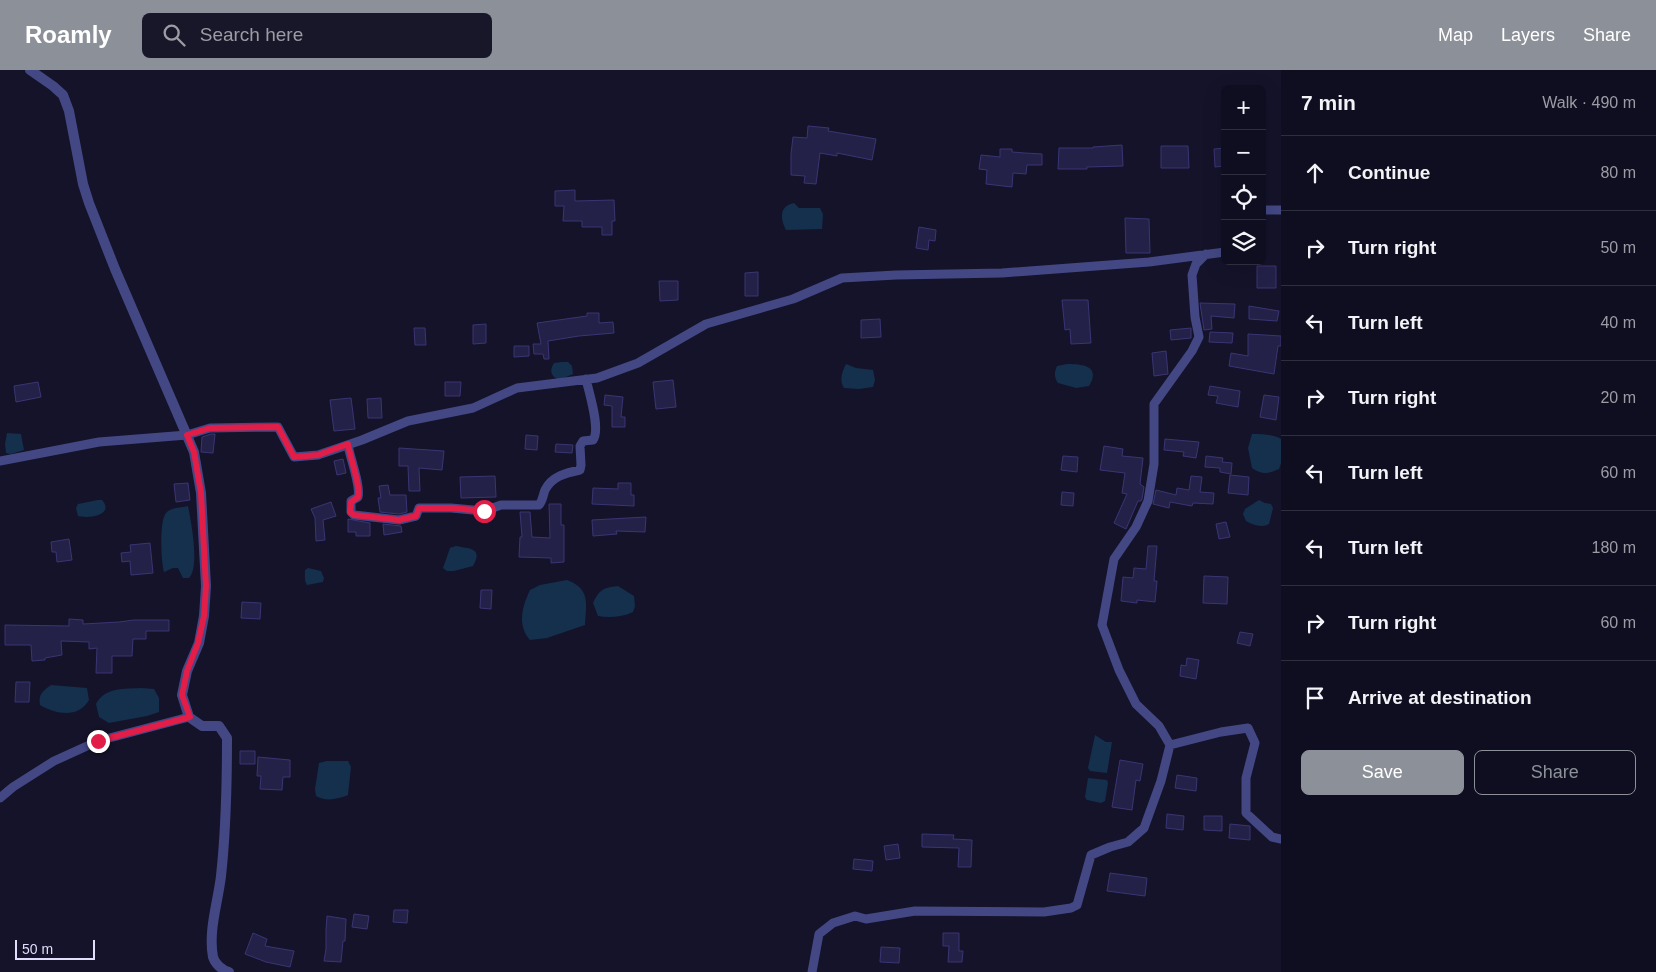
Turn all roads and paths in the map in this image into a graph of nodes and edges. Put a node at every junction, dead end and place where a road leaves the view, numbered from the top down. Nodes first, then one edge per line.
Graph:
1 (30, 70) edge
2 (1266, 210) edge
3 (1281, 210) edge
4 (1221, 252) edge
5 (1206, 254) junction
6 (586, 379) junction
7 (187, 435) junction
8 (348, 444) junction
9 (0, 461) edge
10 (190, 717) junction
11 (1170, 745) junction
12 (0, 798) edge
13 (1281, 839) edge
14 (229, 972) edge
15 (812, 972) edge

1 - 7 street
2 - 3 street
4 - 5 street
5 - 6 street
5 - 11 street
6 - 8 street
6 - 8 street
7 - 8 street
7 - 9 street
7 - 10 street
10 - 12 street
10 - 14 street
11 - 13 street
11 - 15 street

